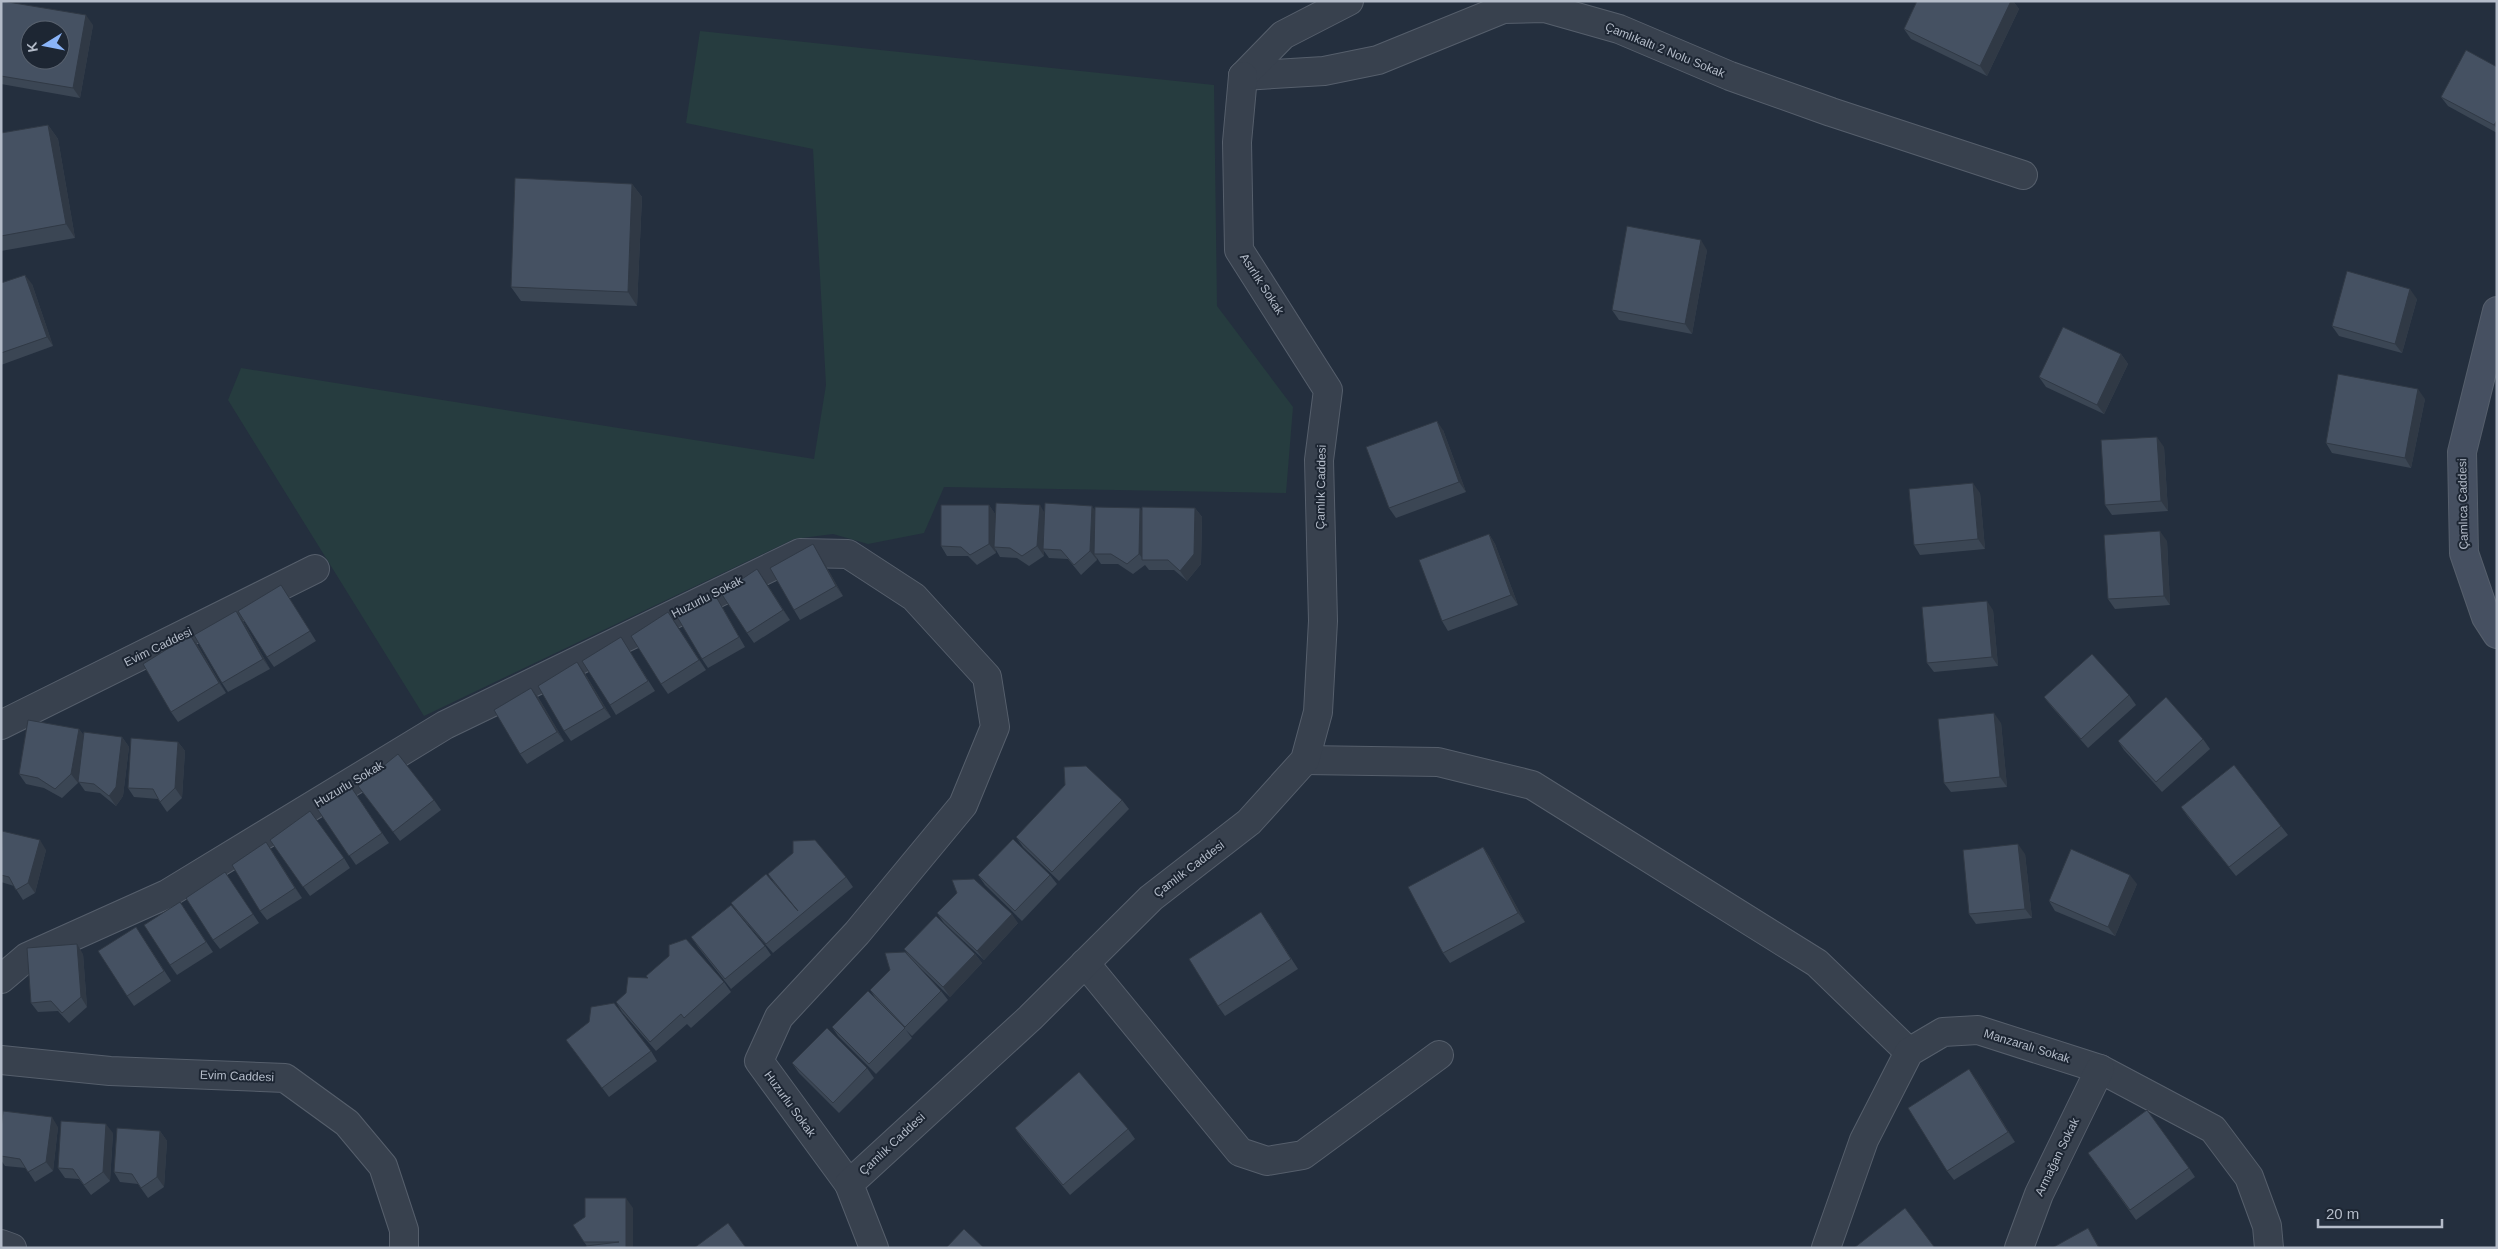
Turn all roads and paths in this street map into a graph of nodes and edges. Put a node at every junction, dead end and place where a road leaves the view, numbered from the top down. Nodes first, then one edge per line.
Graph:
1 (1348, 1) edge
2 (1244, 76) junction
3 (2023, 176) dead end
4 (2497, 311) edge
5 (1328, 390) joint
6 (315, 569) dead end
7 (2497, 634) edge
8 (1, 725) edge
9 (1305, 760) junction
10 (1085, 963) junction
11 (1, 979) edge
12 (1909, 1052) junction
13 (1439, 1055) dead end
14 (1, 1060) edge
15 (2100, 1069) junction
16 (848, 1184) junction
17 (1, 1244) edge
18 (12, 1248) edge
19 (404, 1248) edge
20 (874, 1248) edge
21 (1826, 1248) edge
22 (2019, 1248) edge
23 (2269, 1248) edge

1 - 2 street
2 - 3 street, Çamlıkaltı 2 Nolu Sokak
2 - 5 street, Asırlık Sokak
4 - 7 street, Çamlıca Caddesi
5 - 9 street, Çamlık Caddesi
6 - 8 street, Evim Caddesi
9 - 10 street, Çamlık Caddesi
9 - 12 street
10 - 13 street
10 - 16 street, Çamlık Caddesi
11 - 16 street, Huzurlu Sokak
12 - 15 street, Manzaralı Sokak
12 - 21 street
14 - 19 street, Evim Caddesi
15 - 22 street, Armağan Sokak
15 - 23 street, Manzaralı Sokak
16 - 20 street, Çamlık Caddesi
17 - 18 street

